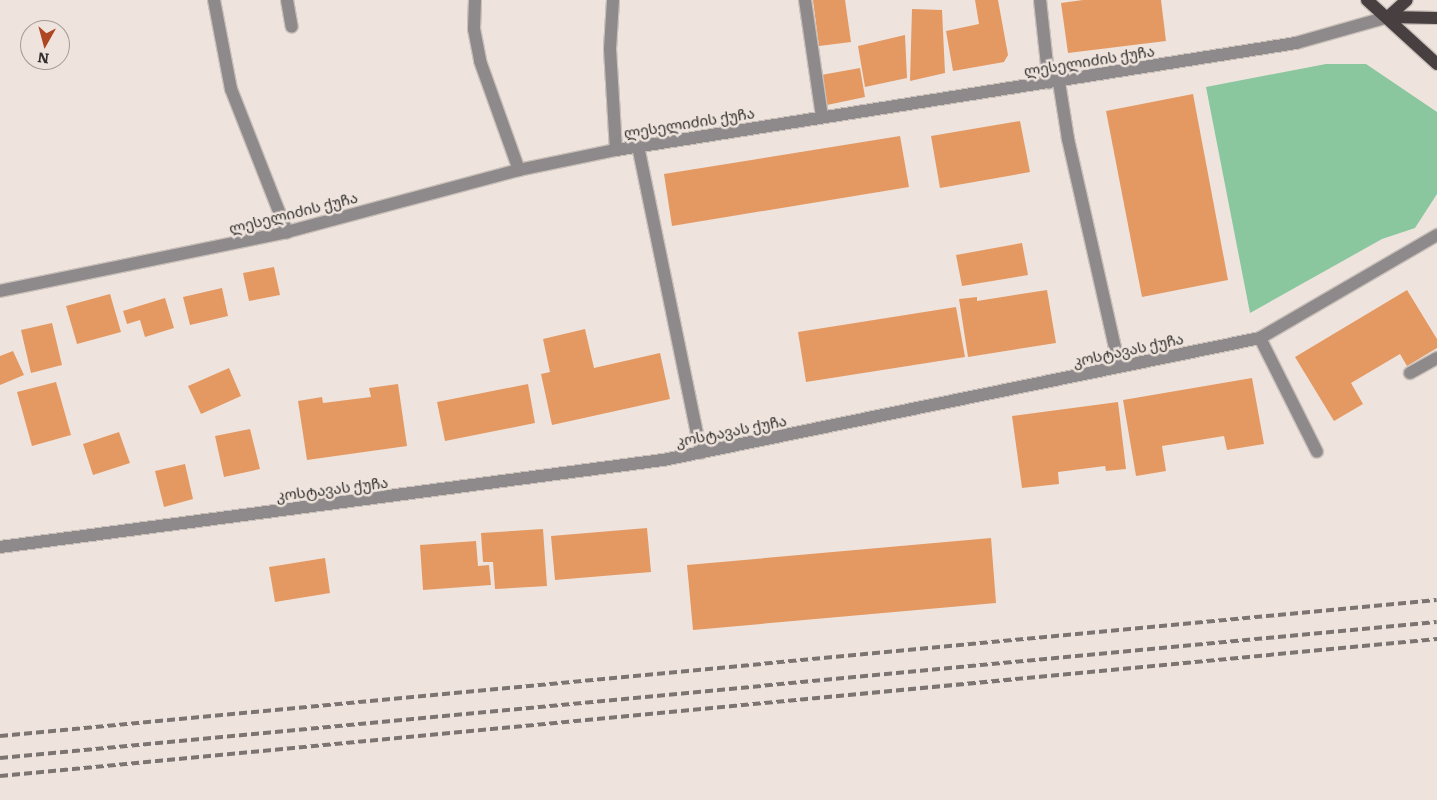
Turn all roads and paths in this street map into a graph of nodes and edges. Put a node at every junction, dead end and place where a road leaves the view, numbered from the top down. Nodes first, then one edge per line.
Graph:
1 (214, 0) edge
2 (287, 0) edge
3 (475, 0) edge
4 (613, 0) edge
5 (805, 0) edge
6 (1040, 0) edge
7 (1367, 0) edge
8 (1407, 0) edge
9 (1388, 17) junction
10 (1437, 18) edge
11 (292, 27) dead end
12 (1437, 64) edge
13 (1054, 83) junction
14 (822, 117) junction
15 (638, 146) junction
16 (616, 150) junction
17 (518, 170) junction
18 (287, 232) junction
19 (1437, 234) edge
20 (0, 291) edge
21 (1260, 338) junction
22 (1437, 358) edge
23 (1119, 366) junction
24 (1410, 373) dead end
25 (1316, 452) dead end
26 (701, 453) junction
27 (0, 547) edge

1 - 18 street
2 - 11 street
3 - 17 street
4 - 16 street
5 - 14 street
6 - 13 street
7 - 9 main road
8 - 9 main road
9 - 10 main road
9 - 12 main road
9 - 13 street, ლესელიძის ქუჩა
13 - 14 street, ლესელიძის ქუჩა
13 - 23 street
14 - 15 street, ლესელიძის ქუჩა
15 - 16 street, ლესელიძის ქუჩა
15 - 26 street
16 - 17 street, ლესელიძის ქუჩა
17 - 18 street, ლესელიძის ქუჩა
18 - 20 street, ლესელიძის ქუჩა
19 - 21 street, კოსტავას ქუჩა
21 - 23 street, კოსტავას ქუჩა
21 - 25 street
22 - 24 street
23 - 26 street, კოსტავას ქუჩა
26 - 27 street, კოსტავას ქუჩა

